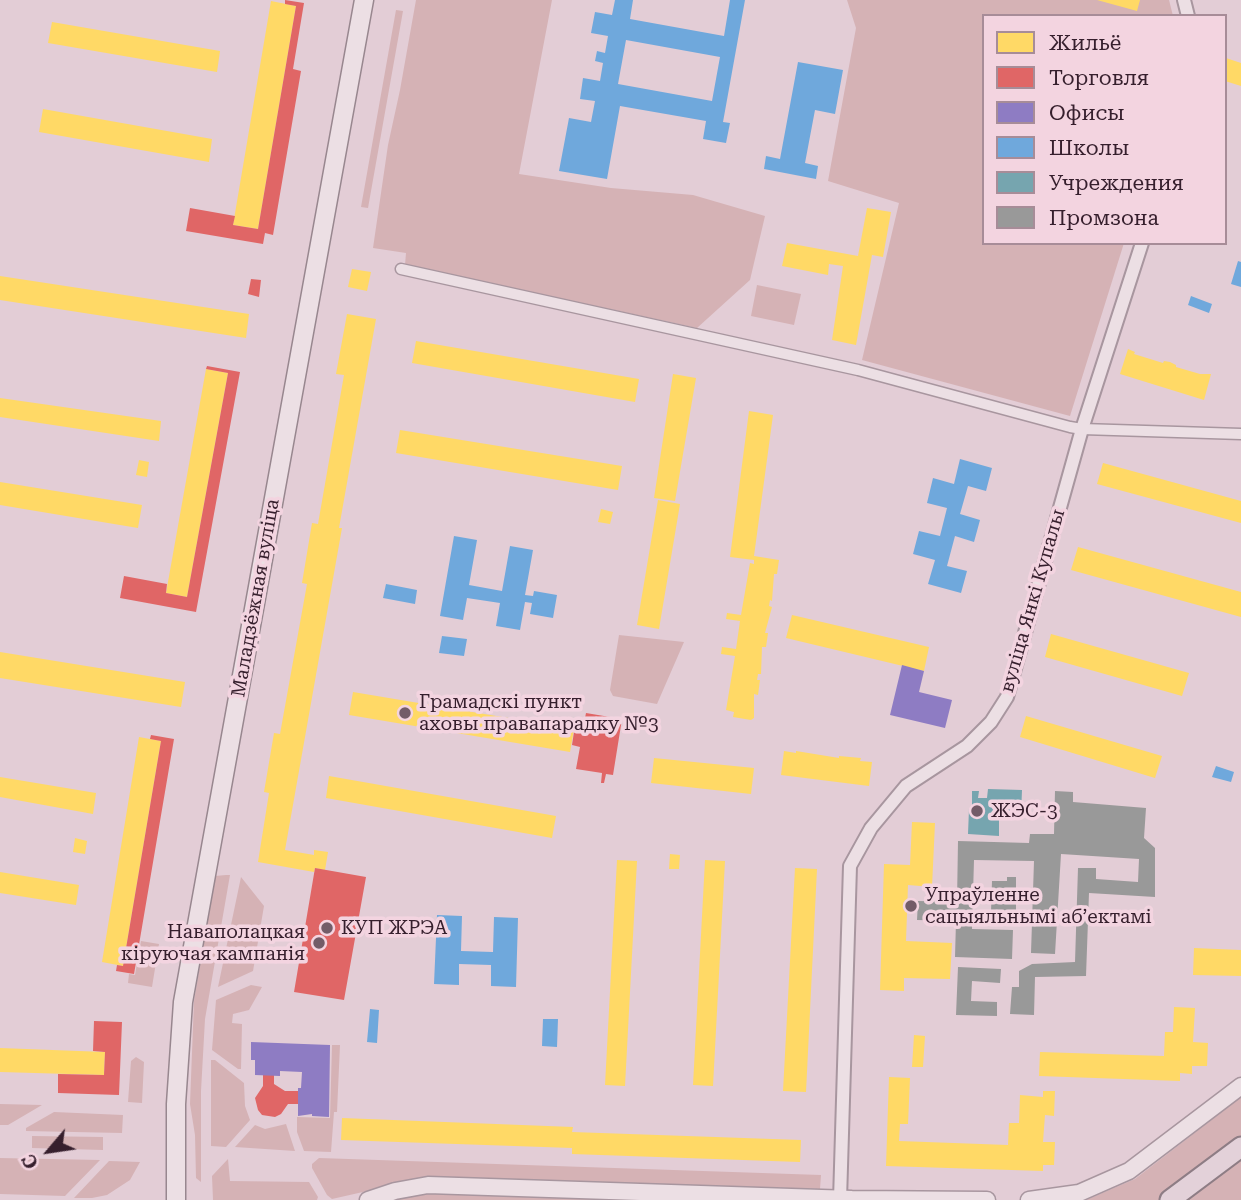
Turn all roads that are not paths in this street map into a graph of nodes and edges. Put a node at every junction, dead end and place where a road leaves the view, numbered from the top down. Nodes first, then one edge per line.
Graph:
1 (364, 0) edge
2 (1141, 245) edge
3 (401, 269) dead end
4 (1082, 429) junction
5 (1241, 434) edge
6 (1241, 1086) edge
7 (1241, 1147) edge
8 (840, 1199) edge
9 (176, 1200) edge
10 (368, 1200) edge
11 (987, 1200) edge
12 (1029, 1200) edge
13 (1170, 1200) edge

1 - 9 main road, Маладзёжная вуліца
2 - 4 street, вуліца Янкі Купалы
3 - 4 street
4 - 5 street
4 - 8 street, вуліца Янкі Купалы
6 - 12 street
7 - 13 main road
8 - 10 street
8 - 11 street

